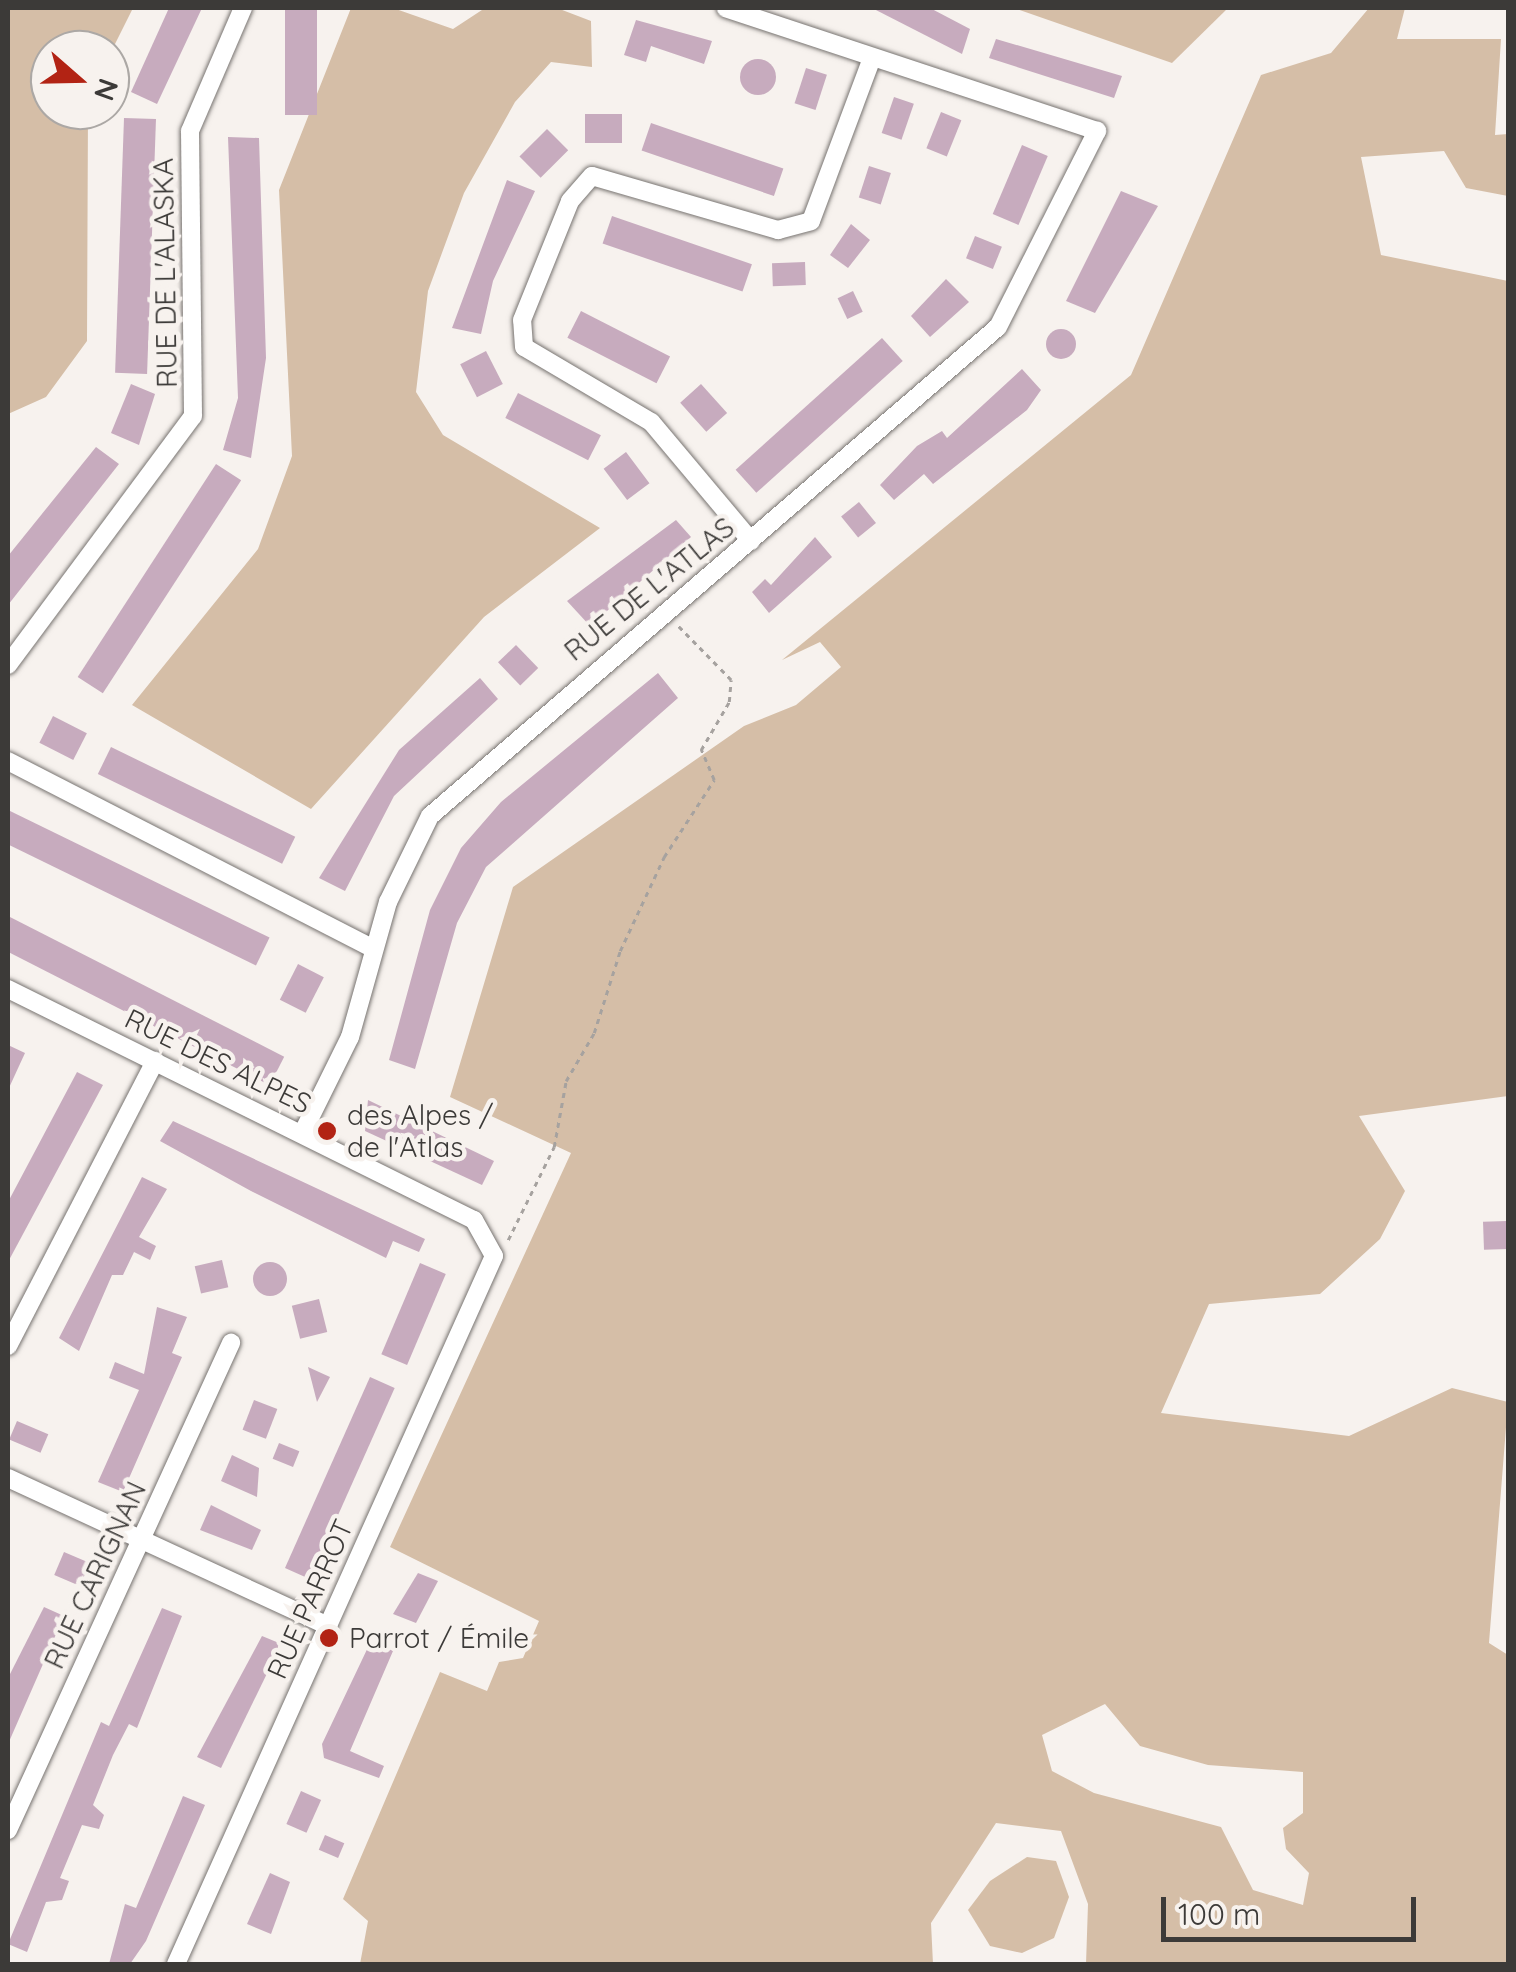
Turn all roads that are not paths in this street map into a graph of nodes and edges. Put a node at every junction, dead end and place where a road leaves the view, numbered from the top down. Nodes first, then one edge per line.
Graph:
1 (243, 8) edge
2 (726, 8) edge
3 (872, 58) junction
4 (751, 541) junction
5 (8, 666) edge
6 (8, 762) edge
7 (372, 948) junction
8 (8, 989) edge
9 (154, 1061) junction
10 (302, 1132) junction
11 (494, 1256) joint
12 (231, 1343) dead end
13 (8, 1346) edge
14 (8, 1478) edge
15 (144, 1542) junction
16 (328, 1626) junction
17 (8, 1830) edge
18 (176, 1964) edge

1 - 5 street, RUE DE L'ALASKA
2 - 3 street
3 - 4 street, RUE DE L'ATLAS
3 - 4 street
4 - 7 street, RUE DE L'ATLAS
6 - 7 street
7 - 10 street, RUE DE L'ATLAS
8 - 9 street, RUE DES ALPES
9 - 10 street, RUE DES ALPES
9 - 13 street
10 - 11 street, RUE DES ALPES
11 - 16 street, RUE PARROT
12 - 15 street, RUE CARIGNAN
14 - 15 street
15 - 16 street
15 - 17 street, RUE CARIGNAN
16 - 18 street, RUE PARROT

